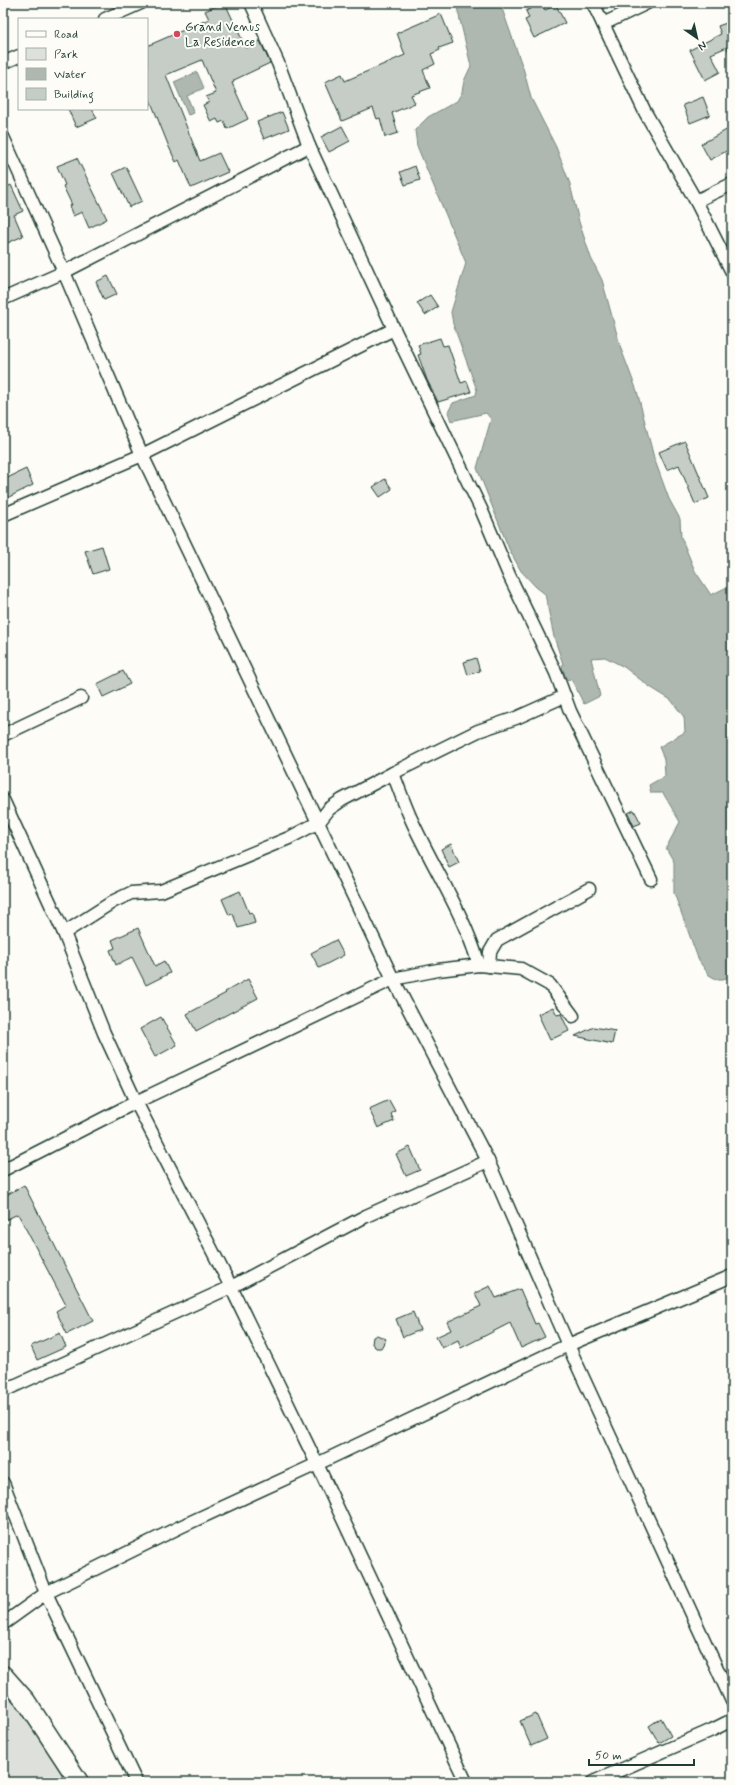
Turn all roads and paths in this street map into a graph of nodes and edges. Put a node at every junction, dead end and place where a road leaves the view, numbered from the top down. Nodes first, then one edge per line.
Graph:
1 (141, 3) edge
2 (251, 3) edge
3 (594, 3) edge
4 (647, 3) edge
5 (106, 18) edge
6 (603, 24) junction
7 (18, 56) edge
8 (3, 63) edge
9 (3, 137) edge
10 (309, 146) junction
11 (732, 184) edge
12 (696, 201) junction
13 (64, 272) junction
14 (732, 272) edge
15 (3, 299) edge
16 (394, 329) junction
17 (142, 455) junction
18 (3, 516) edge
19 (565, 696) junction
20 (81, 698) dead end
21 (3, 734) edge
22 (393, 773) junction
23 (3, 800) edge
24 (319, 822) junction
25 (651, 879) dead end
26 (589, 888) dead end
27 (64, 933) junction
28 (484, 966) junction
29 (393, 979) junction
30 (573, 1016) dead end
31 (136, 1102) junction
32 (488, 1162) junction
33 (3, 1170) edge
34 (732, 1276) edge
35 (231, 1287) junction
36 (568, 1345) junction
37 (3, 1391) edge
38 (317, 1464) junction
39 (3, 1483) edge
40 (46, 1593) junction
41 (3, 1624) edge
42 (3, 1675) edge
43 (732, 1701) edge
44 (732, 1720) edge
45 (79, 1782) edge
46 (136, 1782) edge
47 (466, 1782) edge
48 (593, 1782) edge

1 - 5 street
2 - 10 street
3 - 6 street
4 - 6 street
6 - 12 street
7 - 8 street
9 - 13 street
10 - 13 street
10 - 16 street
11 - 12 street
12 - 14 street
13 - 15 street
13 - 17 street
16 - 17 street
16 - 19 street
17 - 18 street
17 - 24 street
19 - 22 street
19 - 25 street
20 - 21 street
22 - 24 street
22 - 28 street
23 - 27 street
24 - 27 street
24 - 29 street
26 - 28 street
27 - 31 street
28 - 29 street
28 - 30 street
29 - 31 street
29 - 32 street
31 - 33 street
31 - 35 street
32 - 35 street
32 - 36 street
34 - 36 street
35 - 37 street
35 - 38 street
36 - 38 street
36 - 43 street
38 - 40 street
38 - 47 street
39 - 40 street
40 - 41 street
40 - 46 street
42 - 45 main road
44 - 48 street

